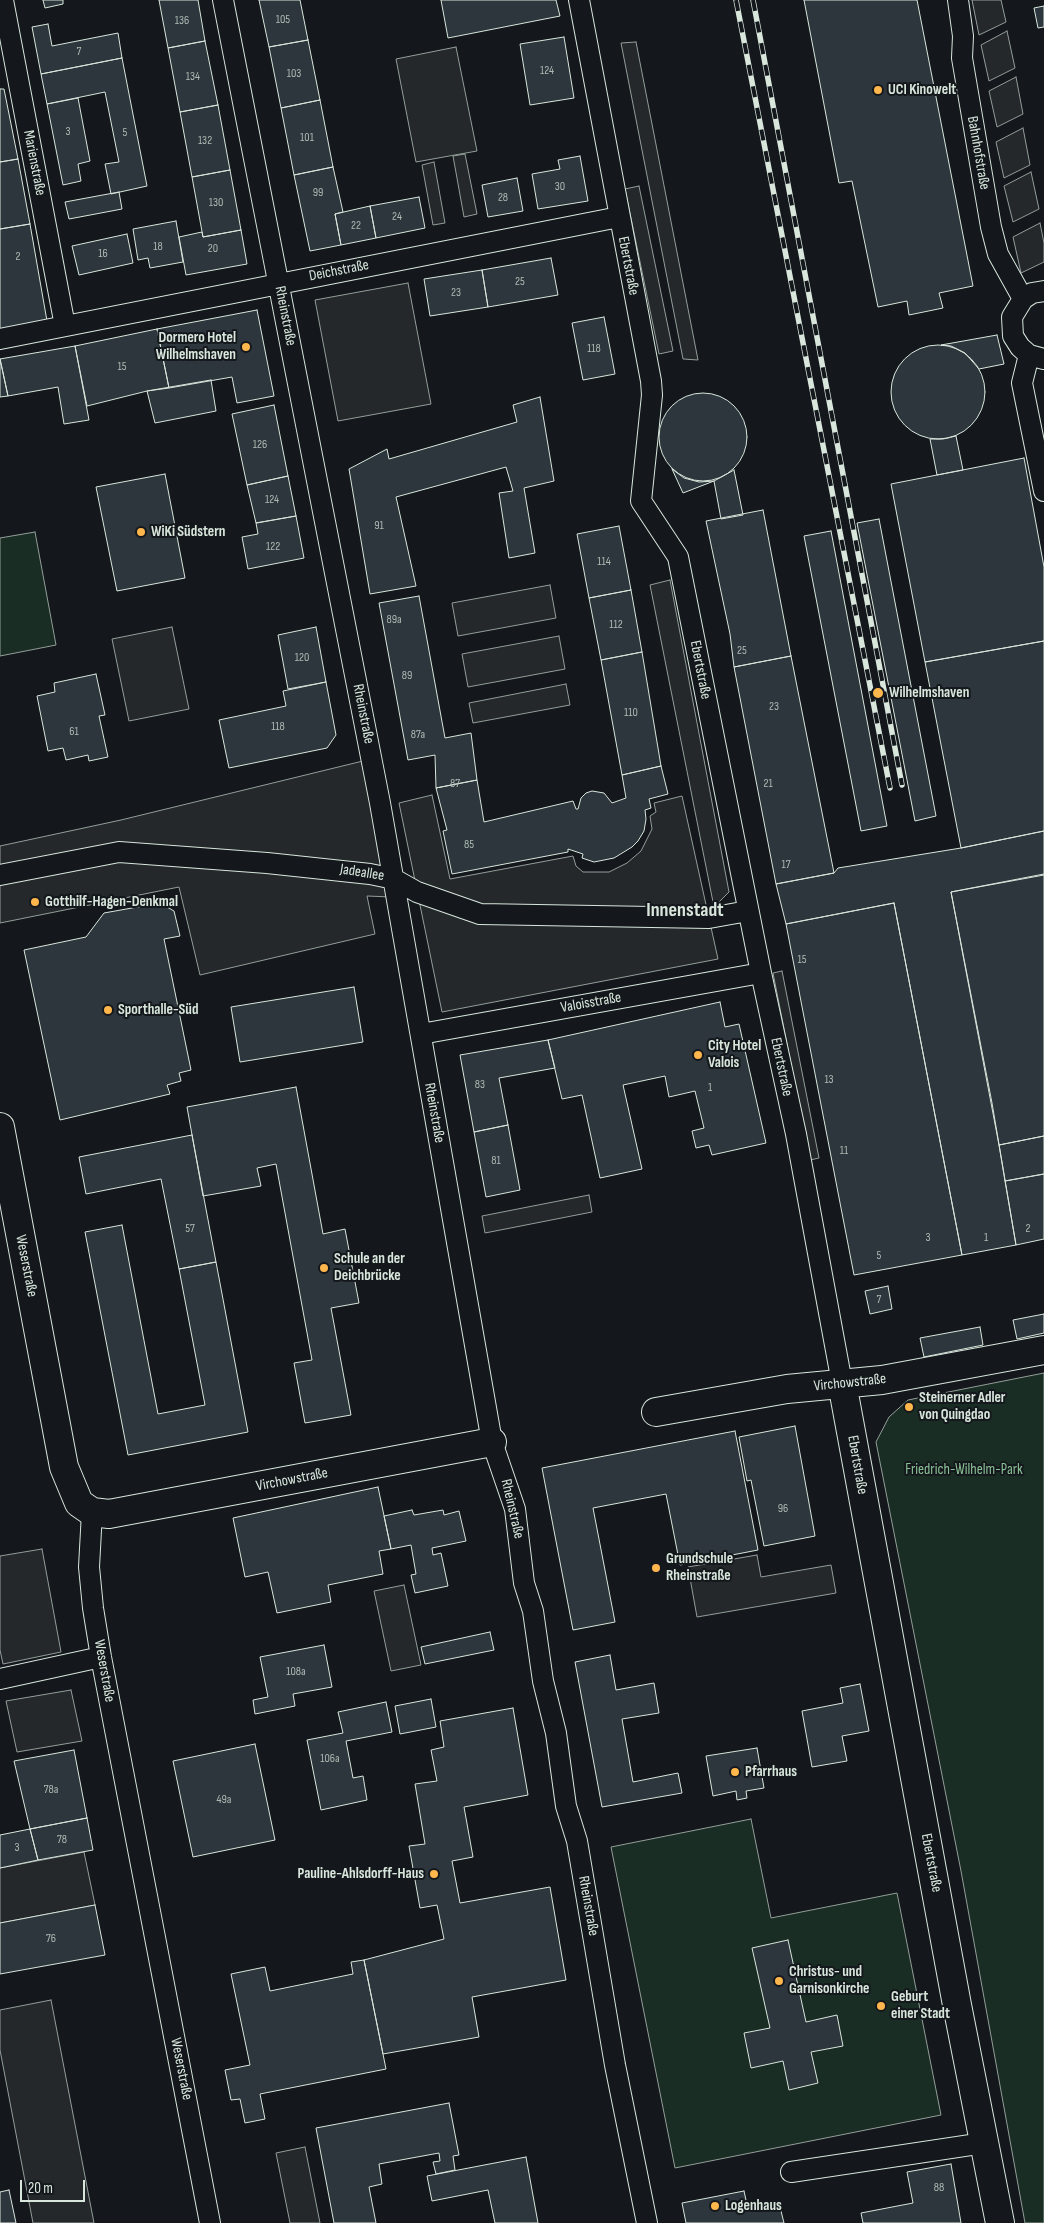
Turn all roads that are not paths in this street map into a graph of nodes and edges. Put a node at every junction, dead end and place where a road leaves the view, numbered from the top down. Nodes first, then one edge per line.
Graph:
1 (3, 0) edge
2 (224, 0) edge
3 (579, 0) edge
4 (958, 0) edge
5 (619, 217) junction
6 (279, 283) junction
7 (1044, 290) edge
8 (1023, 299) junction
9 (65, 326) junction
10 (0, 339) edge
11 (1037, 357) edge
12 (1044, 492) edge
13 (0, 875) edge
14 (394, 879) junction
15 (748, 911) junction
16 (761, 973) junction
17 (421, 1034) junction
18 (0, 1127) edge
19 (1044, 1350) edge
20 (842, 1383) junction
21 (656, 1412) dead end
22 (492, 1442) junction
23 (92, 1512) junction
24 (101, 1657) junction
25 (0, 1679) edge
26 (984, 2143) junction
27 (791, 2172) dead end
28 (210, 2223) edge
29 (647, 2223) edge
30 (1000, 2223) edge

1 - 9 street, Marienstraße
2 - 6 street, Rheinstraße
3 - 5 street, Ebertstraße
4 - 8 street, Bahnhofstraße
5 - 6 street, Deichstraße
5 - 15 street, Ebertstraße
6 - 9 street, Deichstraße
6 - 14 street, Rheinstraße
7 - 8 street
8 - 11 street
9 - 10 street, Deichstraße
11 - 12 street
13 - 14 street, Jadeallee
14 - 15 street, Jadeallee
14 - 17 street, Rheinstraße
15 - 16 street, Ebertstraße
16 - 17 street, Valoisstraße
16 - 20 street, Ebertstraße
17 - 22 street, Rheinstraße
18 - 23 street, Weserstraße
19 - 20 street, Virchowstraße
20 - 21 street, Virchowstraße
20 - 26 street, Ebertstraße
22 - 23 street, Virchowstraße
22 - 29 street, Rheinstraße
23 - 24 street, Weserstraße
24 - 25 street
24 - 28 street, Weserstraße
26 - 27 street
26 - 30 street, Ebertstraße

